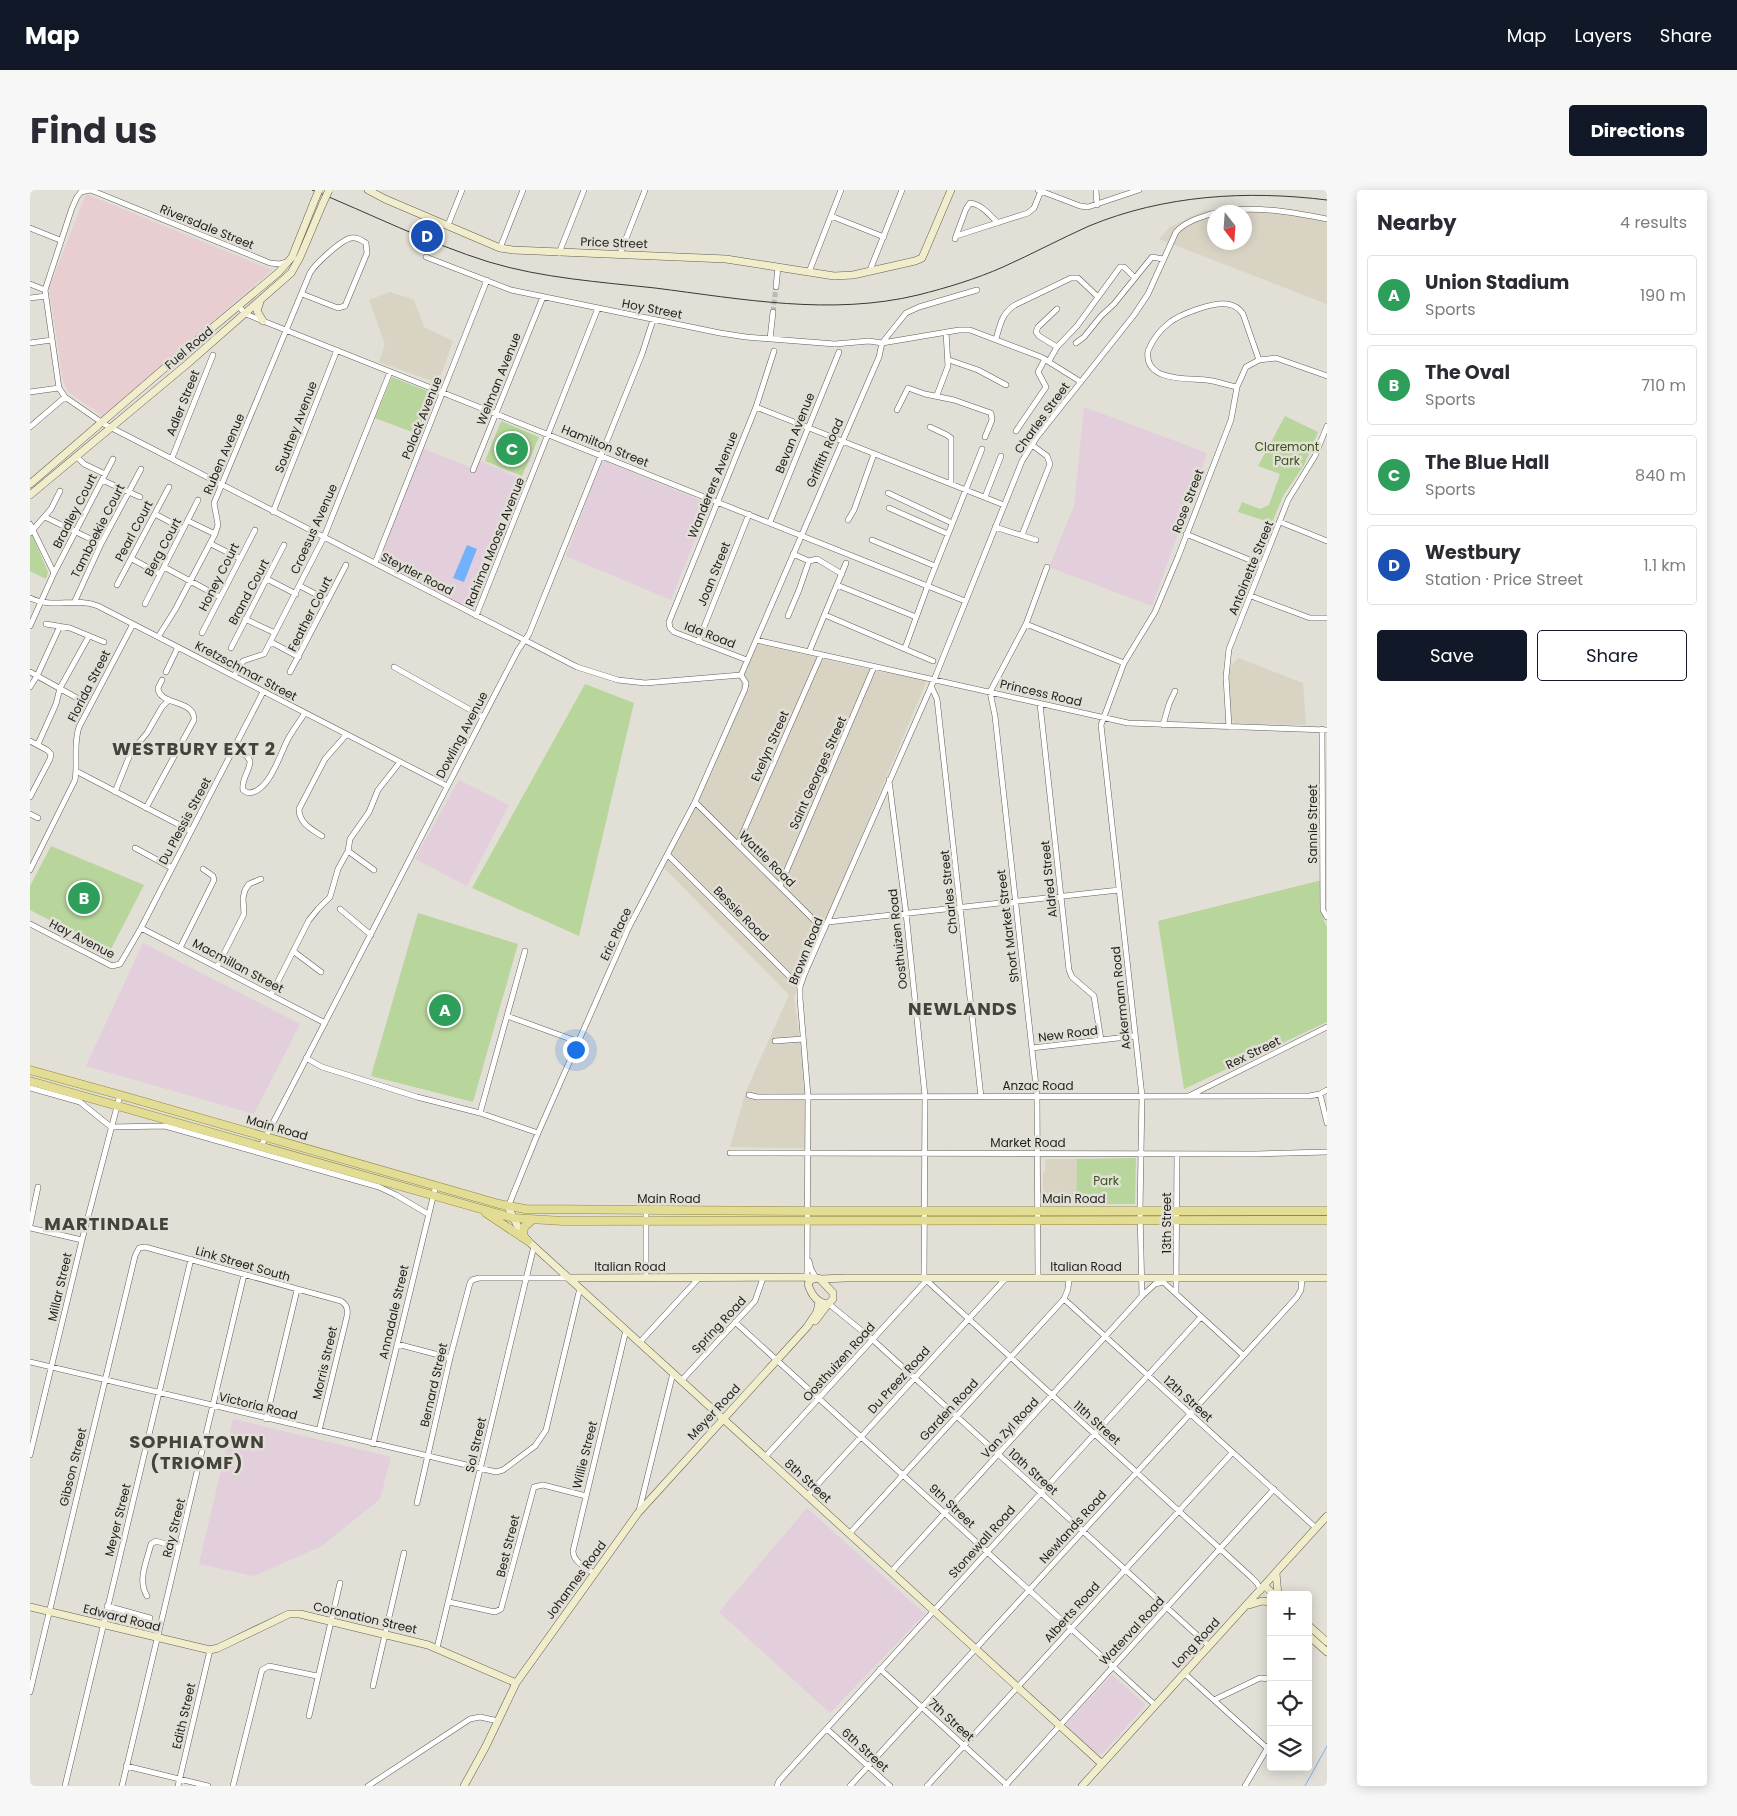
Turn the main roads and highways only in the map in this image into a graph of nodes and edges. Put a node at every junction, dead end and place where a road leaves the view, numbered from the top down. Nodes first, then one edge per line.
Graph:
1 (30, 1070) edge
2 (30, 1081) edge
3 (480, 1209) junction
4 (1327, 1211) edge
5 (532, 1220) junction
6 (1327, 1220) edge

1 - 4 main road, Main Road
2 - 3 main road, Main Road
3 - 5 main road, Main Road
3 - 5 main road
5 - 6 main road, Main Road

